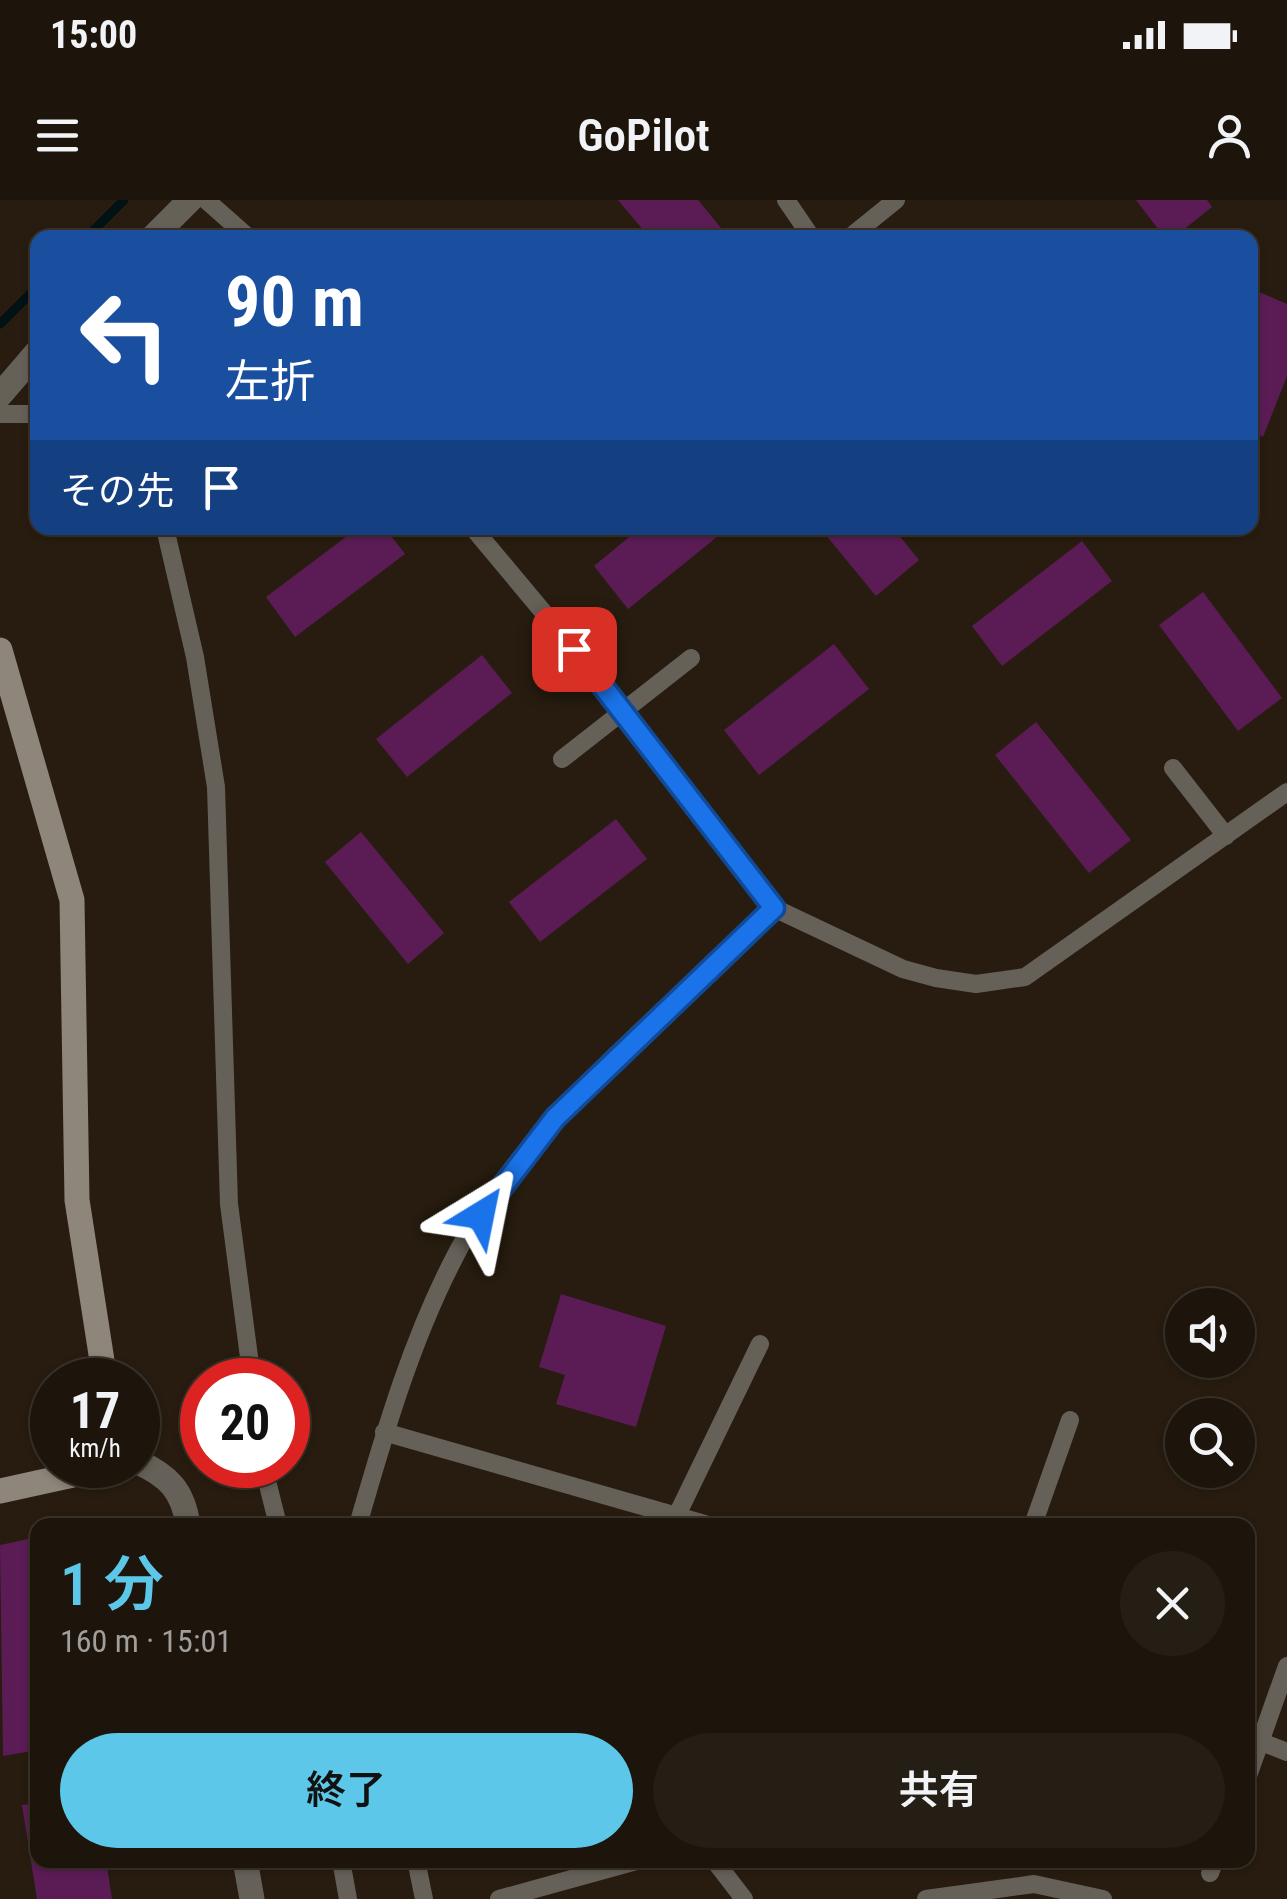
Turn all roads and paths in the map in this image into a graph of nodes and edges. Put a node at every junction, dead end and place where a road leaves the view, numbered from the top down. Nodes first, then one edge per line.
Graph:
1 (190, 200) edge
2 (206, 200) edge
3 (786, 200) edge
4 (896, 200) edge
5 (160, 230) edge
6 (240, 230) edge
7 (807, 230) edge
8 (859, 230) edge
9 (30, 360) edge
10 (0, 395) edge
11 (0, 414) edge
12 (30, 414) edge
13 (167, 535) edge
14 (478, 535) edge
15 (0, 650) edge
16 (691, 658) dead end
17 (625, 710) junction
18 (562, 760) dead end
19 (1173, 768) dead end
20 (1284, 798) edge
21 (1226, 836) junction
22 (774, 908) junction
23 (760, 1344) dead end
24 (102, 1358) edge
25 (249, 1358) edge
26 (1070, 1420) dead end
27 (384, 1432) junction
28 (160, 1474) edge
29 (30, 1485) edge
30 (269, 1488) edge
31 (0, 1491) edge
32 (187, 1518) edge
33 (276, 1518) edge
34 (360, 1518) edge
35 (675, 1518) edge
36 (678, 1518) edge
37 (1035, 1518) edge
38 (1287, 1666) edge
39 (1255, 1738) edge
40 (1255, 1740) edge
41 (1287, 1752) edge
42 (246, 1868) edge
43 (342, 1868) edge
44 (418, 1868) edge
45 (582, 1868) edge
46 (720, 1868) edge
47 (252, 1899) edge
48 (348, 1899) edge
49 (424, 1899) edge
50 (499, 1899) edge
51 (744, 1899) edge
52 (926, 1899) edge
53 (1103, 1899) edge

1 - 5 street
2 - 6 lane
3 - 7 lane
4 - 8 lane
9 - 10 street
11 - 12 lane
13 - 25 lane
14 - 17 lane
15 - 24 street
16 - 17 lane
17 - 18 lane
17 - 22 lane
19 - 21 lane
20 - 21 lane
21 - 22 lane
22 - 27 lane
23 - 36 lane
26 - 37 lane
27 - 34 lane
27 - 35 lane
28 - 32 street
29 - 31 street
30 - 33 lane
38 - 39 lane
40 - 41 lane
42 - 47 street
43 - 48 lane
44 - 49 lane
45 - 50 lane
46 - 51 lane
52 - 53 lane

